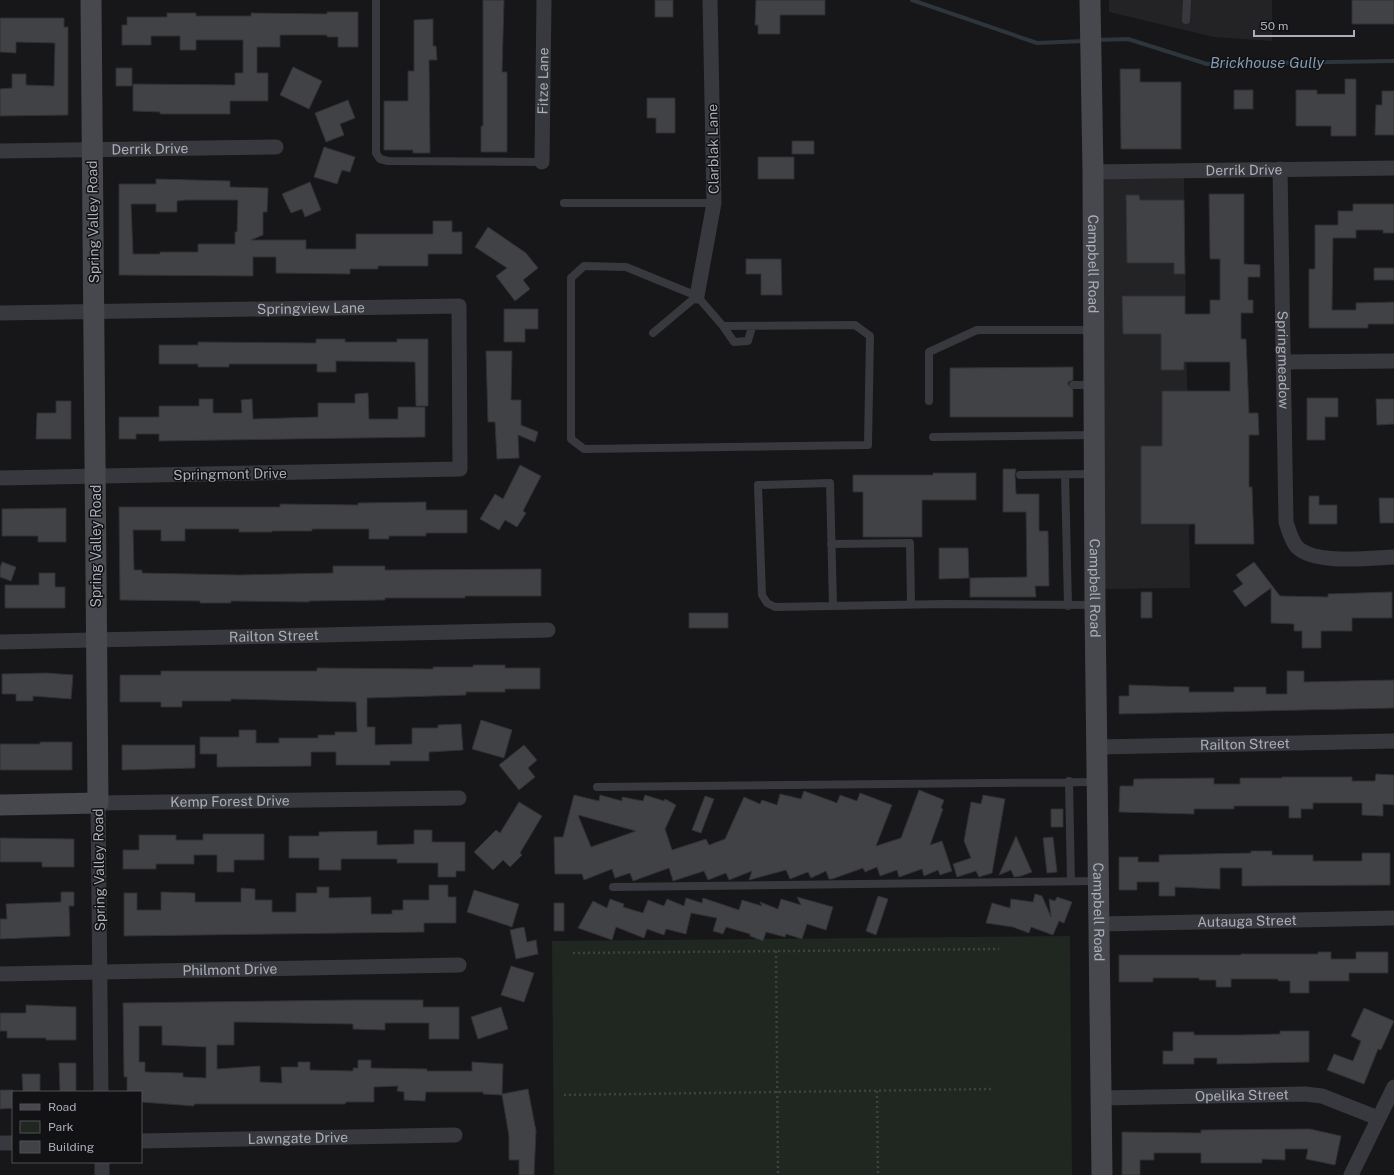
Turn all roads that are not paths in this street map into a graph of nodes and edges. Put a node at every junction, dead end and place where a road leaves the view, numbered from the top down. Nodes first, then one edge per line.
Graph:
1 (91, 0) edge
2 (376, 0) edge
3 (544, 0) edge
4 (710, 0) edge
5 (1090, 0) edge
6 (1187, 0) edge
7 (1186, 20) dead end
8 (276, 147) dead end
9 (92, 150) junction
10 (0, 151) edge
11 (542, 162) joint
12 (1394, 168) edge
13 (1280, 169) junction
14 (1093, 172) junction
15 (564, 203) dead end
16 (714, 203) junction
17 (697, 296) junction
18 (94, 311) junction
19 (0, 313) edge
20 (723, 326) junction
21 (752, 327) junction
22 (1094, 330) junction
23 (654, 333) dead end
24 (1394, 361) edge
25 (1283, 362) junction
26 (1073, 385) dead end
27 (1095, 385) junction
28 (929, 402) dead end
29 (1096, 435) junction
30 (933, 437) dead end
31 (460, 469) joint
32 (1096, 474) junction
33 (1020, 475) dead end
34 (1065, 475) junction
35 (96, 477) junction
36 (0, 478) edge
37 (831, 544) junction
38 (1394, 557) edge
39 (911, 604) junction
40 (833, 605) junction
41 (1095, 605) junction
42 (1068, 606) junction
43 (548, 630) dead end
44 (97, 640) junction
45 (0, 642) edge
46 (1394, 742) edge
47 (1097, 747) junction
48 (1068, 781) junction
49 (1098, 782) junction
50 (597, 787) dead end
51 (460, 798) dead end
52 (98, 803) junction
53 (0, 805) edge
54 (1098, 881) junction
55 (1071, 882) junction
56 (613, 888) dead end
57 (1394, 918) edge
58 (1100, 924) junction
59 (459, 965) dead end
60 (100, 971) junction
61 (0, 974) edge
62 (1394, 1087) edge
63 (101, 1091) edge
64 (1101, 1098) junction
65 (1378, 1118) junction
66 (455, 1135) dead end
67 (142, 1141) edge
68 (0, 1143) edge
69 (12, 1143) edge
70 (102, 1163) edge
71 (102, 1175) edge
72 (1102, 1175) edge
73 (1351, 1175) edge

1 - 9 street, Spring Valley Road
2 - 11 lane
3 - 11 street, Fitze Lane
4 - 16 street, Clarblak Lane
5 - 14 street, Campbell Road
6 - 7 lane
8 - 9 street, Derrik Drive
9 - 10 street, Derrik Drive
9 - 18 street, Spring Valley Road
12 - 13 street, Derrik Drive
13 - 14 street, Derrik Drive
13 - 25 street, Springmeadow
14 - 22 street, Campbell Road
15 - 16 lane
16 - 17 street, Clarblak Lane
17 - 20 lane
17 - 21 lane
17 - 23 lane
18 - 19 street, Springview Lane
18 - 31 street, Springview Lane
18 - 35 street, Spring Valley Road
20 - 21 lane
20 - 21 lane
22 - 27 street, Campbell Road
22 - 28 lane
24 - 25 street
25 - 38 street, Springmeadow
26 - 27 lane
27 - 29 street, Campbell Road
29 - 30 lane
29 - 32 street, Campbell Road
31 - 35 street, Springmont Drive
32 - 34 lane
32 - 41 street, Campbell Road
33 - 34 lane
34 - 42 lane
35 - 36 street, Springmont Drive
35 - 44 street, Spring Valley Road
37 - 39 lane
37 - 40 lane
37 - 40 lane
39 - 40 lane
39 - 42 lane
41 - 42 lane
41 - 47 street, Campbell Road
43 - 44 street, Railton Street
44 - 45 street, Railton Street
44 - 52 street, Spring Valley Road
46 - 47 street, Railton Street
47 - 49 street, Campbell Road
48 - 49 lane
48 - 50 lane
48 - 55 lane
49 - 54 street, Campbell Road
51 - 52 street, Kemp Forest Drive
52 - 53 street, Kemp Forest Drive
52 - 60 street, Spring Valley Road
54 - 55 lane
54 - 58 street, Campbell Road
55 - 56 lane
57 - 58 street, Autauga Street
58 - 64 street, Campbell Road
59 - 60 street, Philmont Drive
60 - 61 street, Philmont Drive
60 - 63 street, Spring Valley Road
62 - 65 street
64 - 65 street, Opelika Street
64 - 72 street, Campbell Road
65 - 73 street
66 - 67 street, Lawngate Drive
68 - 69 street
70 - 71 street

